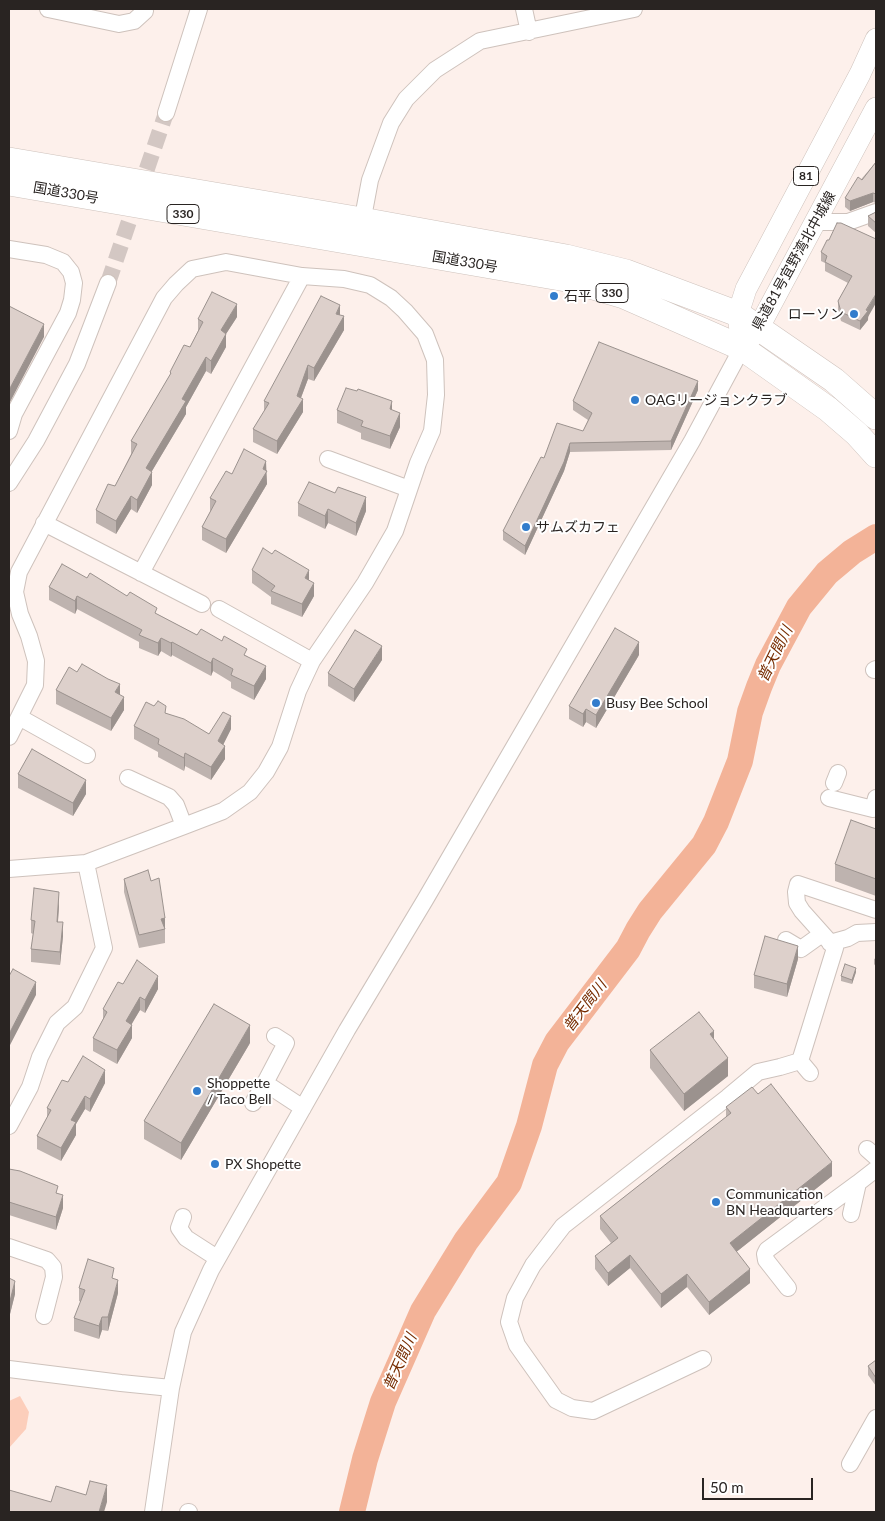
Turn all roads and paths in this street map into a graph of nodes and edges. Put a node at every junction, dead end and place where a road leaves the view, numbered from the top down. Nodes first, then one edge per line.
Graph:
1 (199, 9) edge
2 (524, 9) edge
3 (634, 9) edge
4 (57, 10) edge
5 (146, 11) dead end
6 (104, 15) edge
7 (529, 32) junction
8 (876, 39) edge
9 (876, 108) edge
10 (166, 114) tunnel mouth
11 (9, 160) edge
12 (9, 183) edge
13 (876, 212) edge
14 (816, 222) junction
15 (360, 232) junction
16 (9, 249) edge
17 (302, 276) junction
18 (108, 283) tunnel mouth
19 (738, 314) junction
20 (759, 327) junction
21 (742, 348) junction
22 (876, 417) edge
23 (9, 431) edge
24 (876, 454) edge
25 (328, 458) dead end
26 (9, 483) edge
27 (409, 489) junction
28 (44, 523) junction
29 (141, 573) junction
30 (202, 604) dead end
31 (219, 609) dead end
32 (312, 661) junction
33 (19, 717) junction
34 (9, 737) edge
35 (87, 755) dead end
36 (128, 778) dead end
37 (834, 785) dead end
38 (876, 798) edge
39 (184, 826) junction
40 (86, 863) junction
41 (9, 869) edge
42 (876, 910) edge
43 (876, 932) edge
44 (826, 939) junction
45 (786, 940) edge
46 (274, 1036) dead end
47 (265, 1083) junction
48 (253, 1103) dead end
49 (303, 1108) junction
50 (9, 1126) edge
51 (876, 1169) edge
52 (858, 1183) junction
53 (851, 1214) dead end
54 (183, 1217) dead end
55 (9, 1247) edge
56 (217, 1258) junction
57 (788, 1288) dead end
58 (44, 1316) dead end
59 (703, 1359) dead end
60 (9, 1369) edge
61 (170, 1388) junction
62 (876, 1418) edge
63 (850, 1464) dead end
64 (153, 1512) edge

1 - 10 street
2 - 7 street
3 - 7 street
4 - 6 street
5 - 6 street
7 - 15 street
8 - 19 main road, 県道81号宜野湾北中城線 / 81
9 - 14 main road, 県道81号宜野湾北中城線 / 81
11 - 15 highway, 国道330号 / 330
12 - 15 highway, 国道330号 / 330
13 - 14 street
14 - 20 main road, 県道81号宜野湾北中城線 / 81
15 - 19 highway, 国道330号 / 330
15 - 21 highway, 国道330号 / 330
16 - 23 street
17 - 27 street
17 - 28 street
17 - 29 street
18 - 26 street
19 - 20 highway, 国道330号 / 330
19 - 21 main road, 県道81号宜野湾北中城線 / 81
20 - 21 main road, 県道81号宜野湾北中城線 / 81
20 - 22 highway, 国道330号 / 330
21 - 24 highway, 国道330号 / 330
21 - 49 street
25 - 27 street
27 - 32 street
28 - 29 street
28 - 33 street
29 - 30 street
31 - 32 street
32 - 39 street
33 - 34 street
33 - 35 street
36 - 39 street
37 - 38 street
39 - 40 street
40 - 41 street
40 - 50 street
42 - 44 street
43 - 44 street
44 - 45 street
44 - 59 street
46 - 47 street
47 - 48 street
47 - 49 street
49 - 56 street
51 - 52 street
52 - 53 street
52 - 57 street
54 - 56 street
55 - 58 street
56 - 61 street
60 - 61 street
61 - 64 street
62 - 63 street

